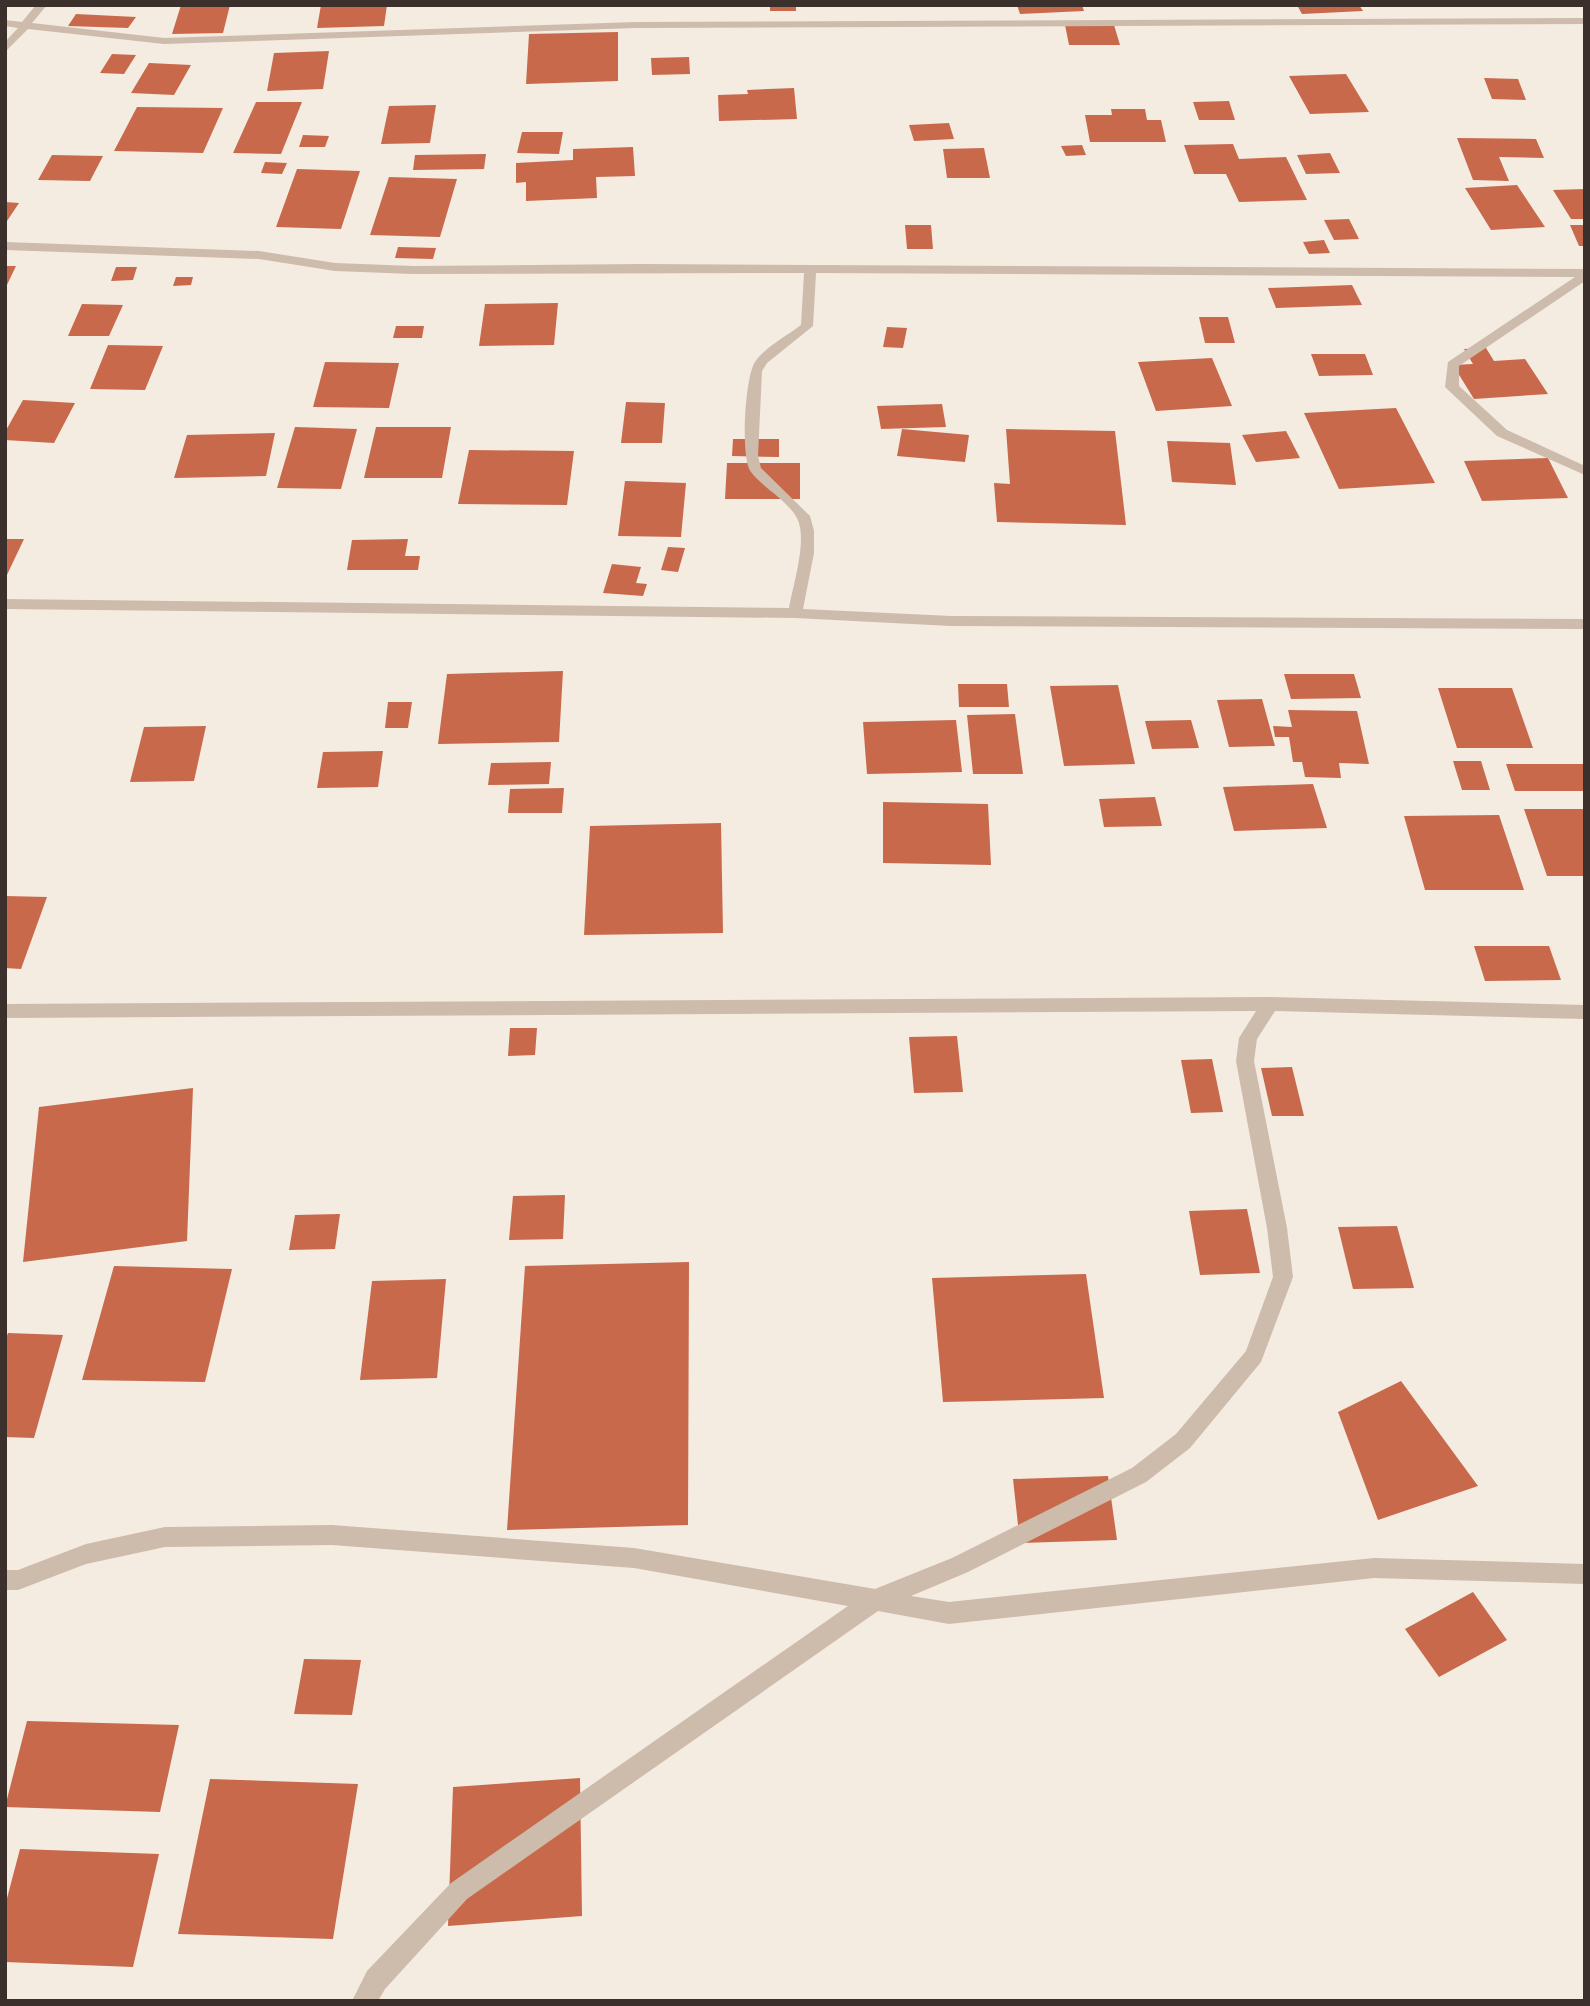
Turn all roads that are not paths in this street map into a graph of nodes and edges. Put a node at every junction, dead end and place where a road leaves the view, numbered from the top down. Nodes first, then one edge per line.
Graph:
1 (43, 5) edge
2 (1585, 21) edge
3 (5, 23) edge
4 (25, 24) junction
5 (5, 49) edge
6 (5, 246) edge
7 (810, 269) junction
8 (1585, 274) edge
9 (1585, 471) edge
10 (5, 604) edge
11 (795, 614) junction
12 (1585, 624) edge
13 (1270, 1004) junction
14 (5, 1012) edge
15 (1585, 1012) edge
16 (1585, 1574) edge
17 (5, 1580) edge
18 (875, 1600) junction
19 (364, 2001) edge

1 - 4 street
2 - 4 street
3 - 4 street
4 - 5 street
6 - 7 street
7 - 8 street
7 - 11 street
8 - 9 street
10 - 11 street
11 - 12 street
13 - 14 street
13 - 15 street
13 - 18 street
16 - 18 street
17 - 18 street
18 - 19 street

